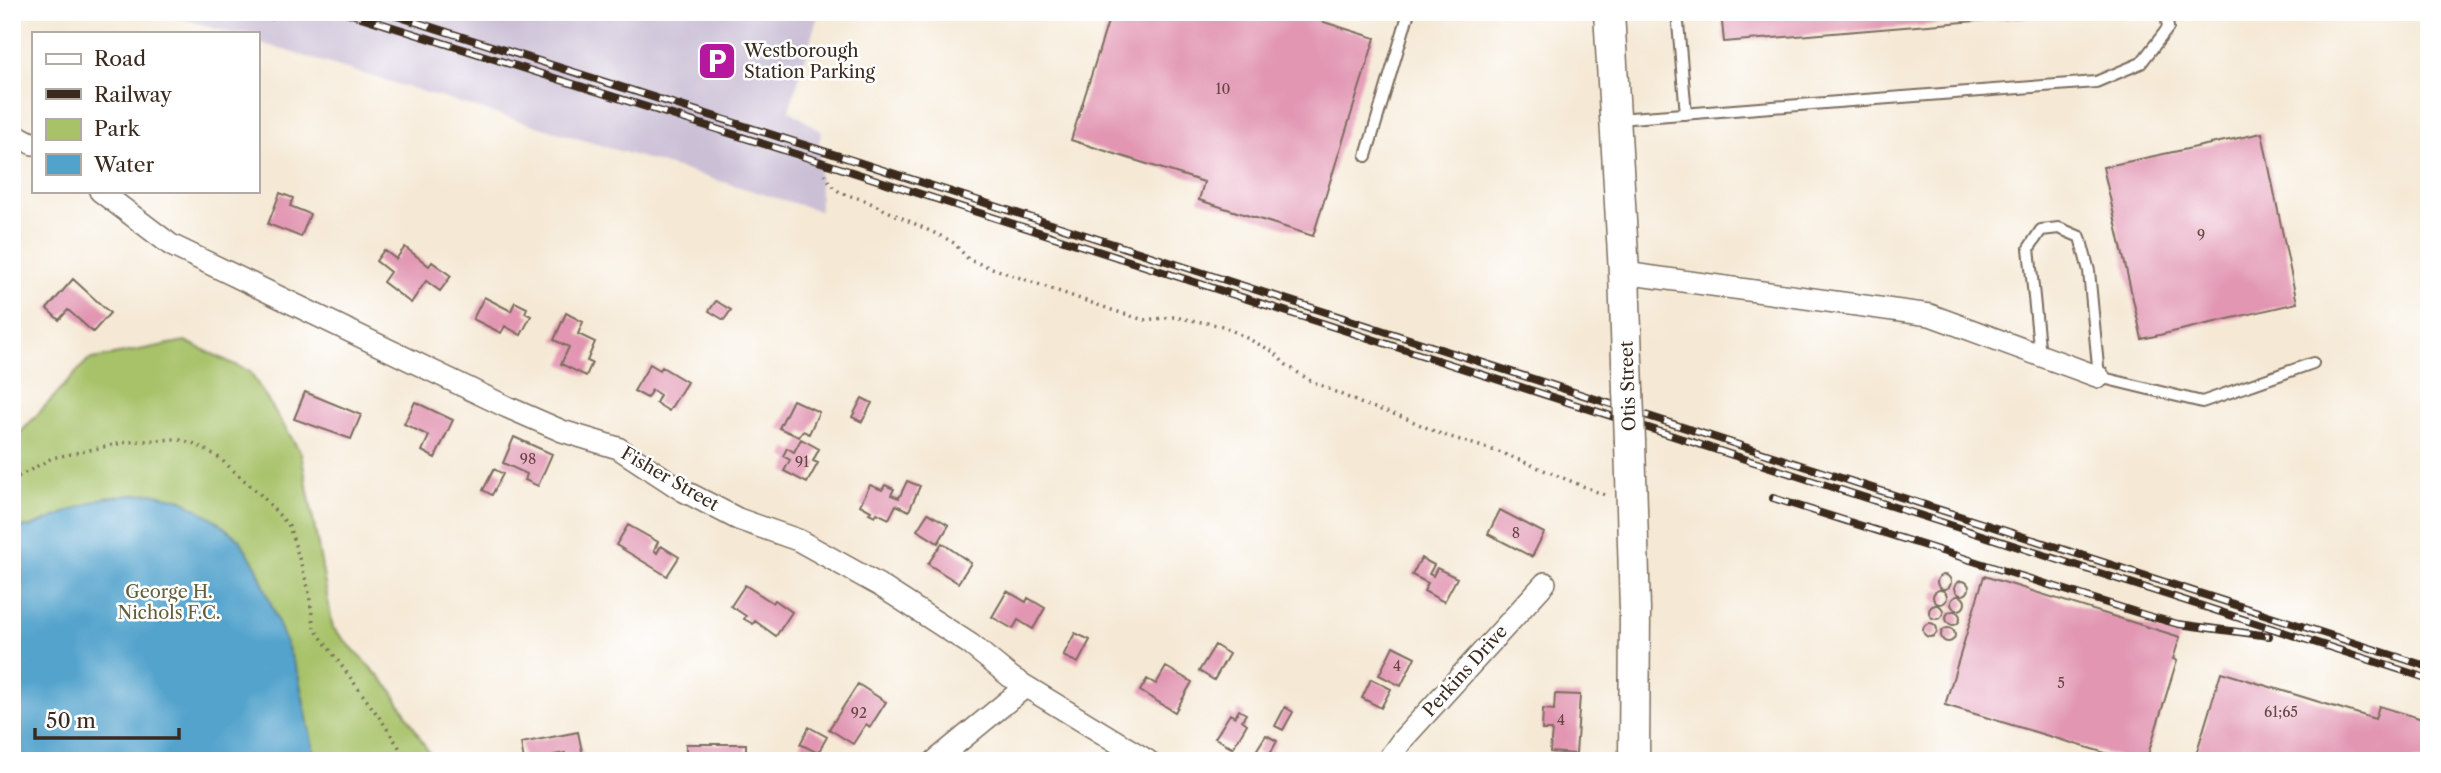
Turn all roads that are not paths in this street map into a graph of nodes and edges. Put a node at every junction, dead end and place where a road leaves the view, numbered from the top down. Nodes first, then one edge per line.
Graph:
1 (1409, 12) edge
2 (1609, 12) edge
3 (1677, 12) edge
4 (2166, 12) edge
5 (1686, 114) junction
6 (1615, 119) junction
7 (12, 133) edge
8 (32, 144) edge
9 (1366, 156) dead end
10 (101, 192) edge
11 (1625, 273) junction
12 (2040, 356) junction
13 (2313, 363) dead end
14 (2099, 377) junction
15 (1545, 583) dead end
16 (1025, 687) junction
17 (935, 761) edge
18 (1148, 761) edge
19 (1387, 761) edge
20 (1634, 761) edge

1 - 9 lane
2 - 6 main road, Otis Street
3 - 5 lane
4 - 5 lane
5 - 6 lane
6 - 11 main road, Otis Street
7 - 8 street
10 - 16 street, Fisher Street
11 - 12 street
11 - 20 main road, Otis Street, bridge
12 - 14 street
12 - 14 lane
13 - 14 lane
15 - 19 street, Perkins Drive
16 - 17 street
16 - 18 street, Fisher Street

